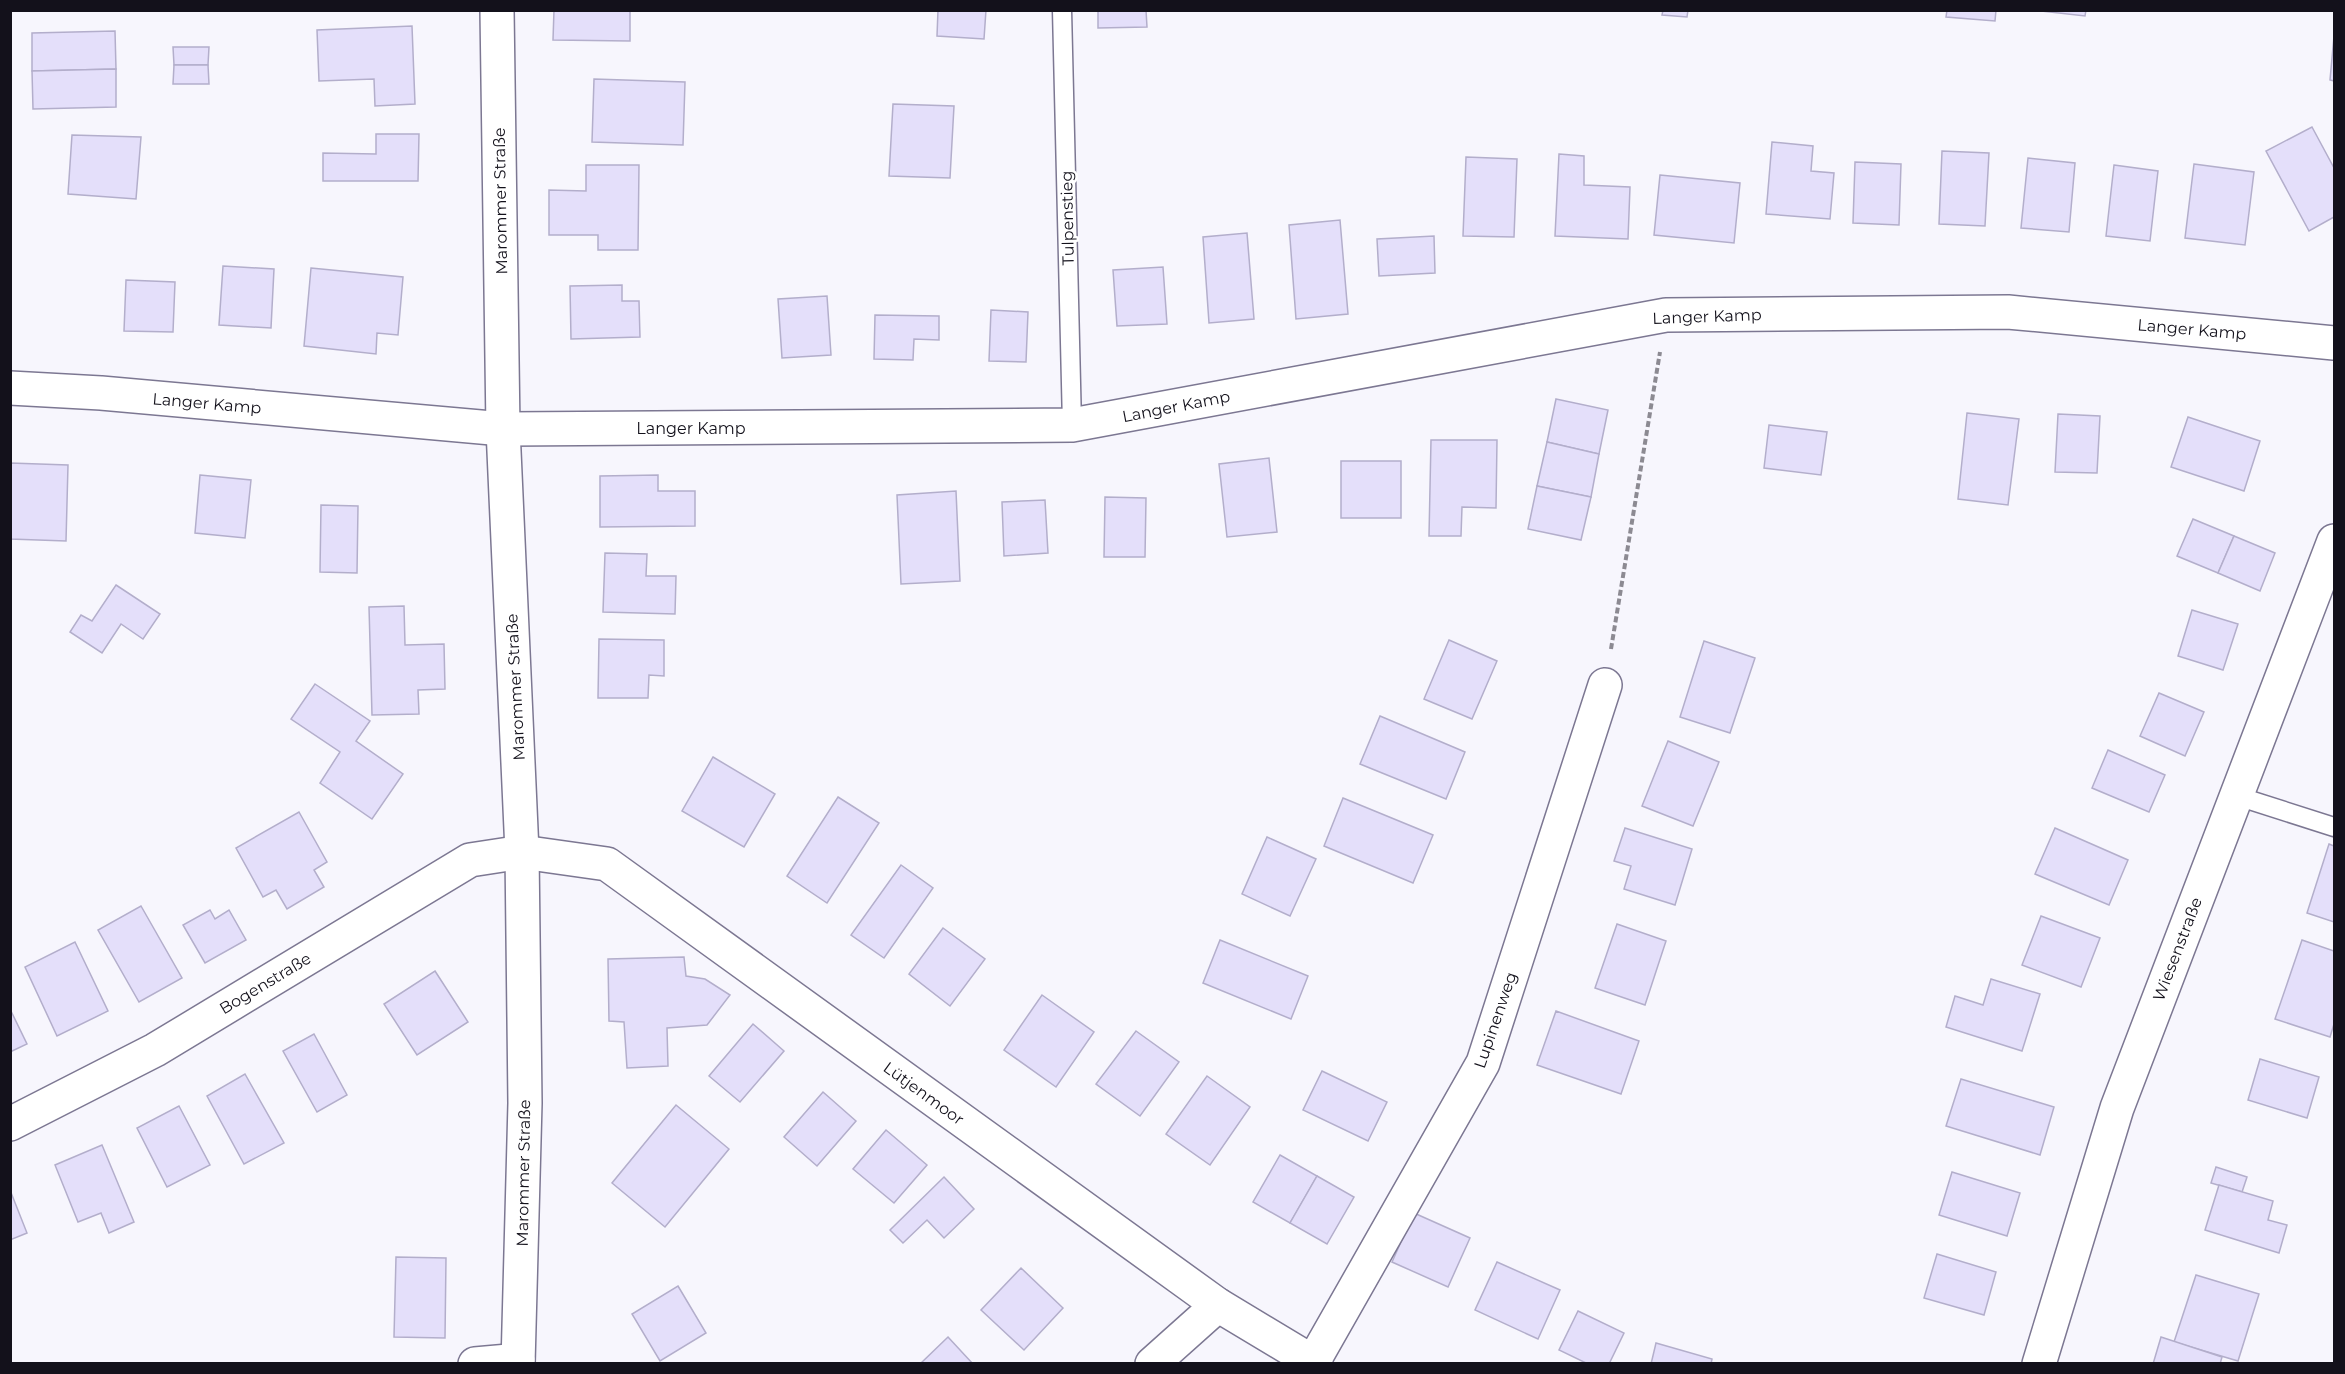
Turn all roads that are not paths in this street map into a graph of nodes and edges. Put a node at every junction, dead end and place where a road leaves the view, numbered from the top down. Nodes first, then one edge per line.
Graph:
1 (497, 10) edge
2 (1062, 10) edge
3 (2334, 343) edge
4 (10, 388) edge
5 (1072, 425) junction
6 (503, 429) junction
7 (2334, 541) edge
8 (1605, 685) road end
9 (2237, 796) junction
10 (2334, 826) edge
11 (522, 852) junction
12 (10, 1124) edge
13 (1218, 1305) junction
14 (518, 1362) edge
15 (1315, 1363) edge
16 (475, 1364) edge
17 (1152, 1364) edge
18 (2039, 1364) edge

1 - 6 street, Marommer Straße
2 - 5 lane, Tulpenstieg
3 - 5 street, Langer Kamp
4 - 6 street, Langer Kamp
5 - 6 street, Langer Kamp
6 - 11 street, Marommer Straße
7 - 9 street, Wiesenstraße
8 - 15 street, Lupinenweg
9 - 10 lane
9 - 18 street, Wiesenstraße
11 - 12 street, Bogenstraße
11 - 13 street, Lütjenmoor
11 - 14 street, Marommer Straße
13 - 15 street, Lütjenmoor
13 - 17 street
14 - 16 street

